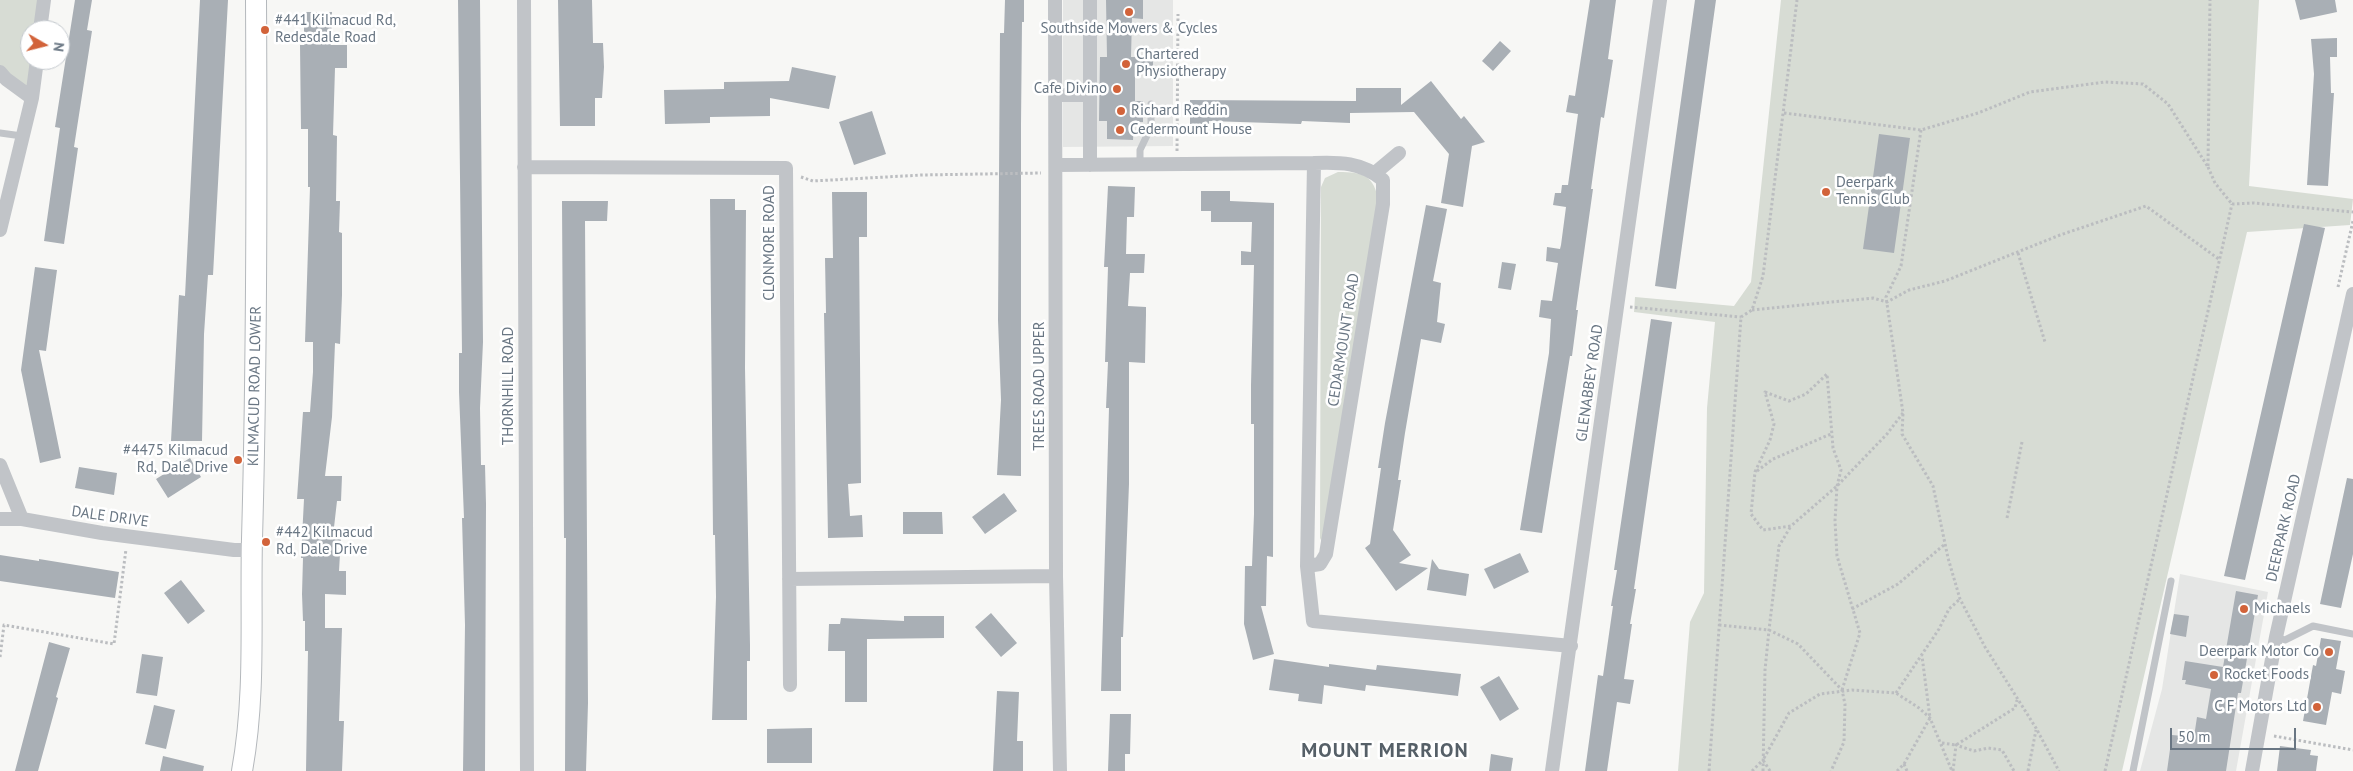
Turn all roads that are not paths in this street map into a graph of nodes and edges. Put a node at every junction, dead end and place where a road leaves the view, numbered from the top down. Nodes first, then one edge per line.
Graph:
1 (44, 0) edge
2 (256, 0) edge
3 (524, 0) edge
4 (1055, 0) edge
5 (1090, 0) edge
6 (1660, 0) edge
7 (41, 20) edge
8 (36, 70) edge
9 (0, 72) edge
10 (1056, 95) junction
11 (1090, 95) junction
12 (32, 98) junction
13 (1151, 104) dead end
14 (0, 133) edge
15 (22, 136) junction
16 (1399, 153) dead end
17 (1314, 163) junction
18 (1056, 165) junction
19 (1090, 165) junction
20 (1140, 165) junction
21 (524, 167) junction
22 (1375, 173) junction
23 (0, 230) edge
24 (2353, 294) edge
25 (0, 466) edge
26 (0, 519) edge
27 (22, 519) junction
28 (252, 550) junction
29 (1307, 566) junction
30 (1056, 576) junction
31 (789, 579) junction
32 (2171, 581) dead end
33 (2353, 634) edge
34 (2276, 637) junction
35 (1571, 646) junction
36 (790, 685) dead end
37 (242, 771) edge
38 (527, 771) edge
39 (1060, 771) edge
40 (1552, 771) edge
41 (2133, 771) edge
42 (2252, 771) edge

1 - 7 street
2 - 28 main road, KILMACUD ROAD LOWER
3 - 21 street, THORNHILL ROAD
4 - 10 street, TREES ROAD UPPER
5 - 11 street
6 - 35 street, GLENABBEY ROAD
8 - 12 street
9 - 12 street
10 - 11 street
10 - 18 street, TREES ROAD UPPER
11 - 19 street
12 - 15 street
13 - 20 lane
14 - 15 lane
15 - 23 street
16 - 22 street
17 - 20 street
17 - 22 street
17 - 29 street, CEDARMOUNT ROAD
18 - 19 street
18 - 30 street, TREES ROAD UPPER
19 - 20 street
21 - 31 street, CLONMORE ROAD
21 - 38 street, THORNHILL ROAD
22 - 29 street, CEDARMOUNT ROAD
24 - 34 street, DEERPARK ROAD
25 - 27 street
26 - 27 street, DALE DRIVE
27 - 28 street, DALE DRIVE
28 - 37 main road, KILMACUD ROAD LOWER
29 - 35 street, CEDARMOUNT ROAD
30 - 31 street
30 - 39 street, TREES ROAD UPPER
31 - 36 street, CLONMORE ROAD
32 - 41 lane
33 - 34 lane
34 - 42 street, DEERPARK ROAD
35 - 40 street, GLENABBEY ROAD

